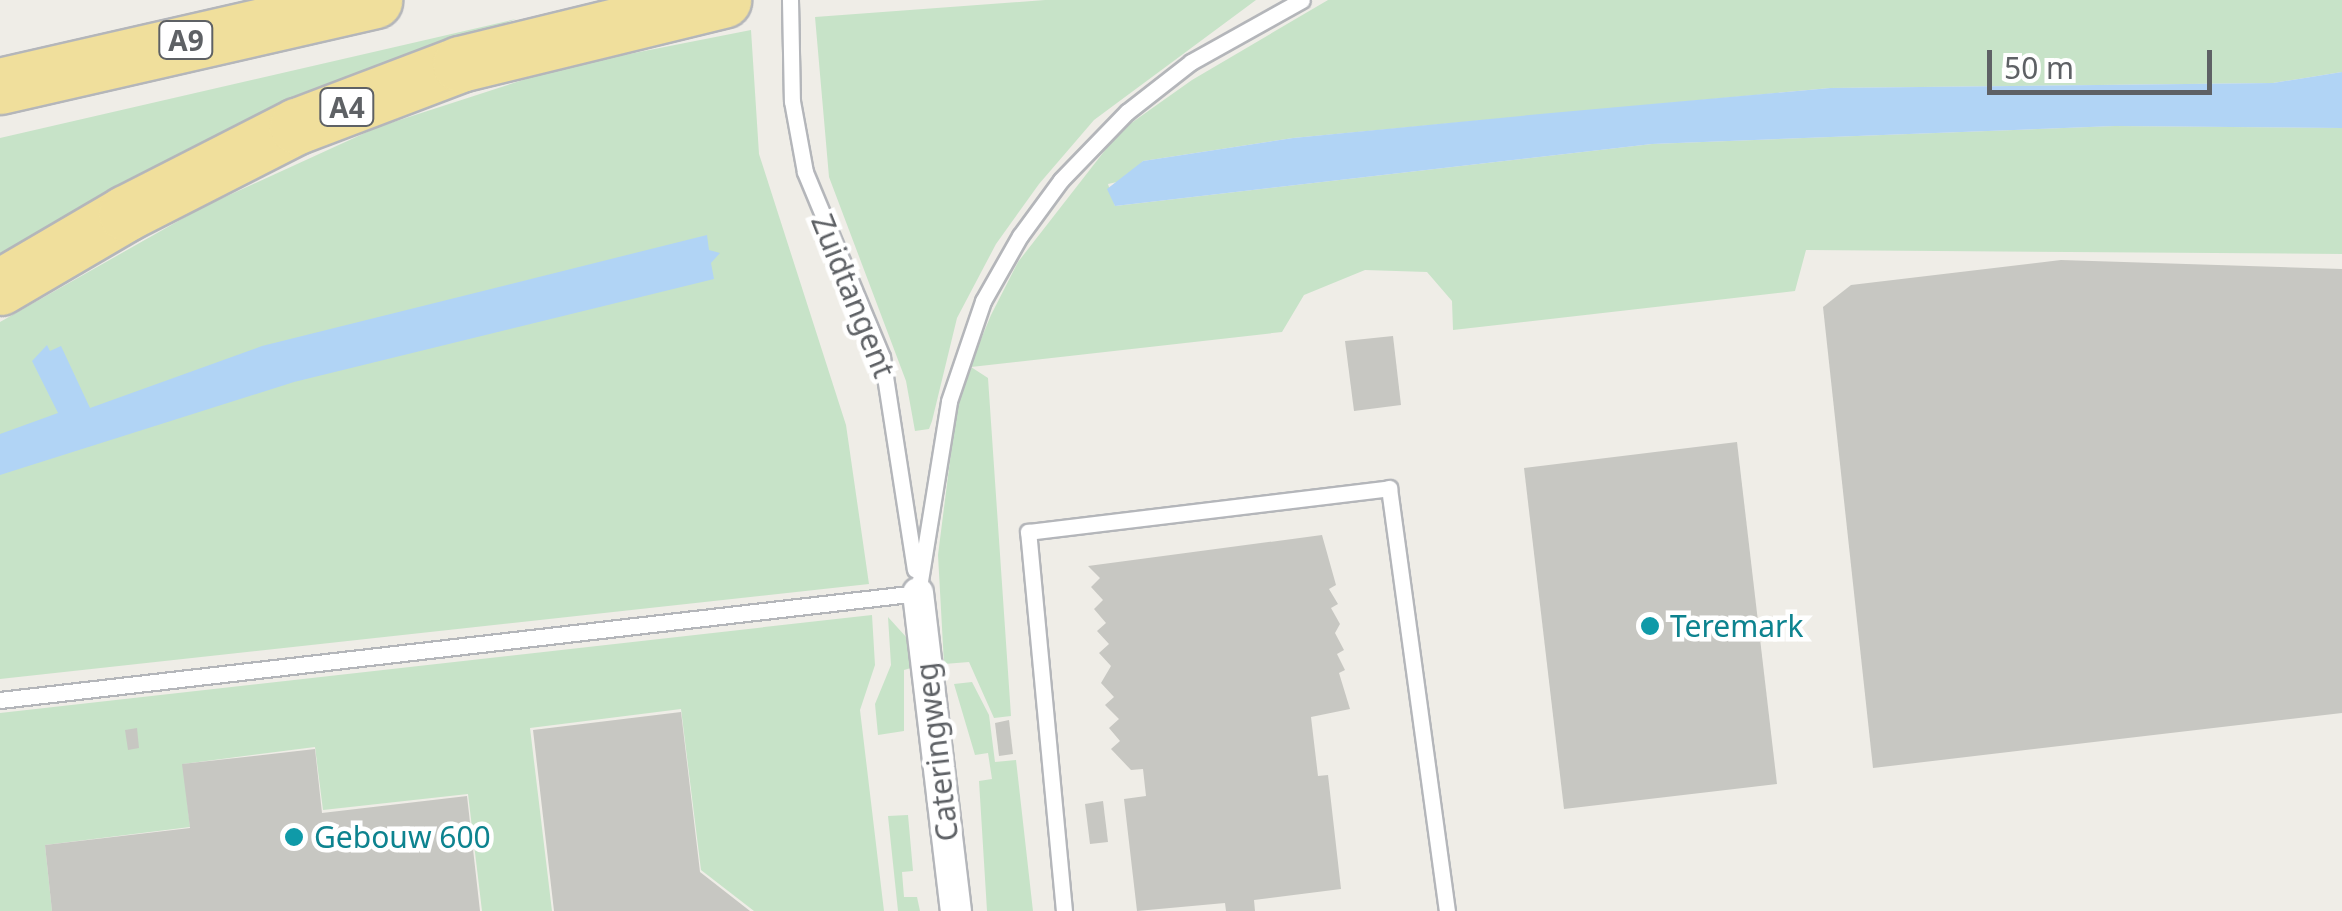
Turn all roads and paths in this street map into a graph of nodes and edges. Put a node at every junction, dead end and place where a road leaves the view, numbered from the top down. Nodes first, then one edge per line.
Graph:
1 (374, 0) edge
2 (723, 0) edge
3 (790, 0) edge
4 (1302, 0) edge
5 (0, 86) edge
6 (0, 287) edge
7 (918, 593) junction
8 (0, 700) edge
9 (956, 911) edge
10 (1064, 911) edge
11 (1447, 911) edge

1 - 5 highway, A9
2 - 6 highway, A4
3 - 7 lane, Zuidtangent
4 - 7 lane
7 - 8 lane
7 - 9 street, Cateringweg
10 - 11 lane

